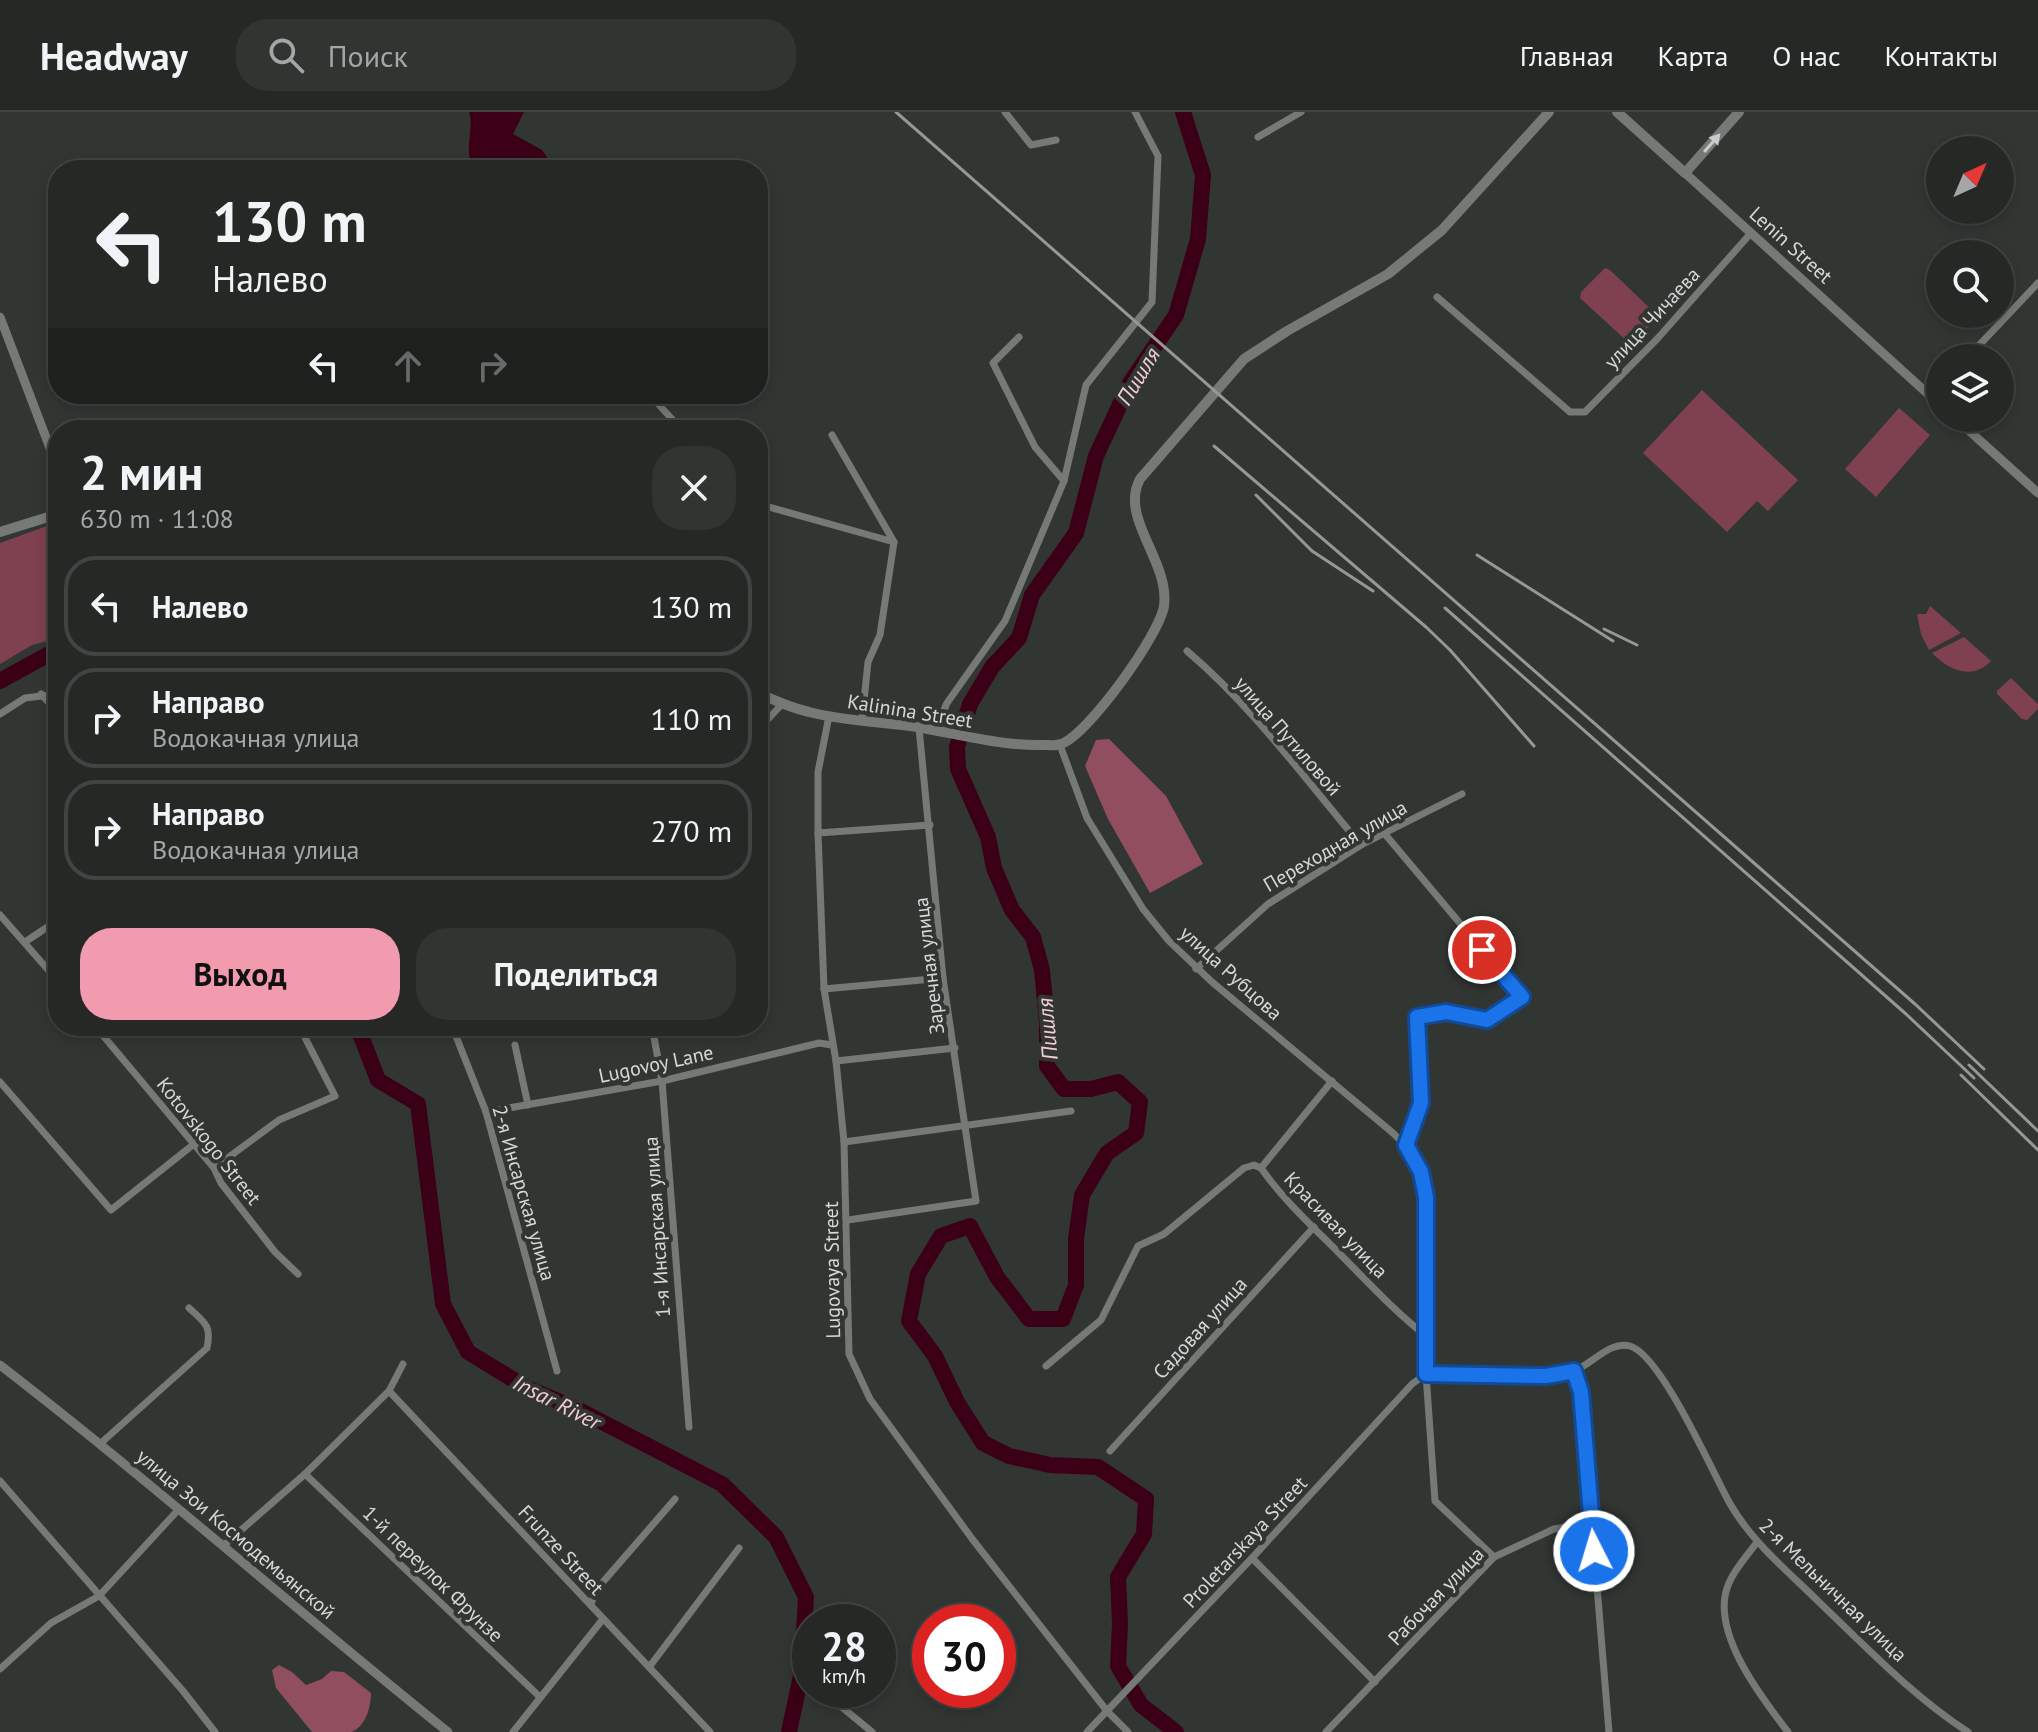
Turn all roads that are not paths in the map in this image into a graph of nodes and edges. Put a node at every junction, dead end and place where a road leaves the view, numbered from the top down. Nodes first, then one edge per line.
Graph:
1 (1005, 112) edge
2 (1135, 112) edge
3 (1301, 112) edge
4 (1549, 112) edge
5 (1617, 112) edge
6 (1739, 112) edge
7 (1258, 137) dead end
8 (1056, 140) dead end
9 (1685, 173) junction
10 (1751, 233) junction
11 (2038, 283) edge
12 (1437, 297) dead end
13 (0, 317) edge
14 (1019, 337) dead end
15 (1980, 344) edge
16 (1926, 392) edge
17 (658, 404) edge
18 (673, 420) edge
19 (1970, 432) edge
20 (832, 435) dead end
21 (48, 443) edge
22 (1064, 481) junction
23 (2038, 493) edge
24 (768, 507) edge
25 (48, 517) edge
26 (0, 532) edge
27 (894, 542) junction
28 (1187, 651) dead end
29 (41, 694) junction
30 (48, 694) edge
31 (768, 698) edge
32 (48, 701) edge
33 (782, 704) junction
34 (0, 714) edge
35 (829, 716) junction
36 (768, 719) edge
37 (862, 720) junction
38 (919, 728) junction
39 (941, 732) junction
40 (1060, 745) junction
41 (1462, 794) dead end
42 (930, 825) junction
43 (818, 833) junction
44 (1384, 833) junction
45 (1361, 845) junction
46 (0, 915) edge
47 (48, 927) edge
48 (25, 942) junction
49 (48, 969) edge
50 (1196, 969) junction
51 (943, 978) junction
52 (824, 989) junction
53 (103, 1036) edge
54 (304, 1036) edge
55 (456, 1036) edge
56 (654, 1036) edge
57 (515, 1045) dead end
58 (832, 1045) junction
59 (955, 1048) junction
60 (836, 1061) junction
61 (662, 1081) junction
62 (1332, 1081) junction
63 (0, 1082) edge
64 (528, 1105) junction
65 (1071, 1111) dead end
66 (486, 1112) junction
67 (967, 1126) junction
68 (844, 1142) junction
69 (194, 1144) junction
70 (1406, 1145) junction
71 (214, 1168) junction
72 (1261, 1168) junction
73 (848, 1220) junction
74 (1314, 1227) junction
75 (298, 1274) dead end
76 (189, 1308) dead end
77 (1425, 1335) junction
78 (403, 1364) dead end
79 (0, 1365) edge
80 (1046, 1366) dead end
81 (557, 1371) dead end
82 (1574, 1371) junction
83 (1426, 1374) junction
84 (389, 1391) junction
85 (689, 1427) dead end
86 (101, 1443) junction
87 (1110, 1451) dead end
88 (305, 1474) junction
89 (0, 1481) edge
90 (675, 1499) dead end
91 (179, 1509) junction
92 (1592, 1523) junction
93 (1757, 1542) junction
94 (223, 1546) junction
95 (739, 1548) dead end
96 (1494, 1557) junction
97 (1252, 1558) junction
98 (99, 1596) junction
99 (591, 1604) junction
100 (603, 1619) junction
101 (650, 1666) junction
102 (0, 1669) edge
103 (1375, 1682) junction
104 (540, 1697) junction
105 (843, 1708) edge
106 (1107, 1711) junction
107 (215, 1732) edge
108 (448, 1732) edge
109 (513, 1732) edge
110 (710, 1732) edge
111 (872, 1732) edge
112 (1087, 1732) edge
113 (1128, 1732) edge
114 (1326, 1732) edge
115 (1609, 1732) edge
116 (1788, 1732) edge
117 (1968, 1732) edge

1 - 8 street
2 - 22 street
3 - 7 street
4 - 40 main road
5 - 9 main road, Lenin Street
9 -> 6 main road
9 - 10 street, Lenin Street
10 - 12 street, улица Чичаева
10 - 16 street, Lenin Street
11 - 15 street
13 - 21 street
14 - 22 street
17 - 18 street
19 - 23 street
20 - 27 street
22 - 39 street
24 - 27 street
25 - 26 main road
27 - 37 street
28 - 45 street, улица Путиловой
29 - 30 street
29 - 32 street
29 - 34 street
31 - 33 main road, Kalinina Street
33 - 35 main road, Kalinina Street
33 - 36 street
35 - 37 main road, Kalinina Street
35 - 43 street, Lugovaya Street
37 - 38 main road, Kalinina Street
38 - 39 main road, Kalinina Street
38 - 42 street, Заречная улица
39 - 40 main road, Kalinina Street
40 - 50 street, улица Рубцова
41 - 44 street, Переходная улица
42 - 43 street
42 - 51 street, Заречная улица
43 - 52 street, Lugovaya Street
44 - 45 street, Переходная улица
44 - 70 street
45 - 50 street, Переходная улица
46 - 48 street
47 - 48 street
48 - 49 street
50 - 62 street, улица Рубцова
51 - 52 street
51 - 59 street, Заречная улица
52 - 58 street, Lugovaya Street
53 - 69 street, Kotovskogo Street
54 - 71 street
55 - 66 street, 2-я Инсарская улица
56 - 61 street, 1-я Инсарская улица
57 - 64 street
58 - 60 street, Lugovaya Street
58 - 61 street, Lugovoy Lane
59 - 60 street
59 - 67 street, Заречная улица
60 - 68 street, Lugovaya Street
61 - 64 street, Lugovoy Lane
61 - 85 street, 1-я Инсарская улица
62 - 70 street, улица Рубцова
62 - 72 street
63 - 69 street
64 - 66 street, Lugovoy Lane
65 - 67 street
66 - 81 street, 2-я Инсарская улица
67 - 68 street
67 - 73 street, Заречная улица
68 - 73 street, Lugovaya Street
69 - 71 street, Kotovskogo Street
70 - 77 street
71 - 75 street, Kotovskogo Street
72 - 74 street, Красивая улица
72 - 80 street
73 - 106 street, Lugovaya Street
74 - 77 street, Красивая улица
74 - 87 street, Садовая улица
76 - 86 street
77 - 83 street
78 - 84 street
79 - 86 street, улица Зои Космодемьянской
82 - 83 street
82 - 92 street
82 - 93 street, 2-я Мельничная улица
83 - 96 street
83 - 97 street, Proletarskaya Street
84 - 88 street
84 - 99 street, Frunze Street
86 - 91 street, улица Зои Космодемьянской
88 - 94 street
88 - 104 street, 1-й переулок Фрунзе
89 - 98 street
90 - 99 street
91 - 94 street, улица Зои Космодемьянской
91 - 98 street
92 - 96 street, Рабочая улица
92 - 115 street
93 - 116 street
93 - 117 street, 2-я Мельничная улица
94 - 108 street, улица Зои Космодемьянской
95 - 101 street
96 - 103 street, Рабочая улица
97 - 103 street
97 - 106 street, Proletarskaya Street
98 - 102 street
98 - 107 street
99 - 100 street, Frunze Street
100 - 101 street, Frunze Street
100 - 104 street
101 - 110 street, Frunze Street
103 - 114 street, Рабочая улица
104 - 109 street
105 - 111 street
106 - 112 street, Proletarskaya Street
106 - 113 street, Lugovaya Street

